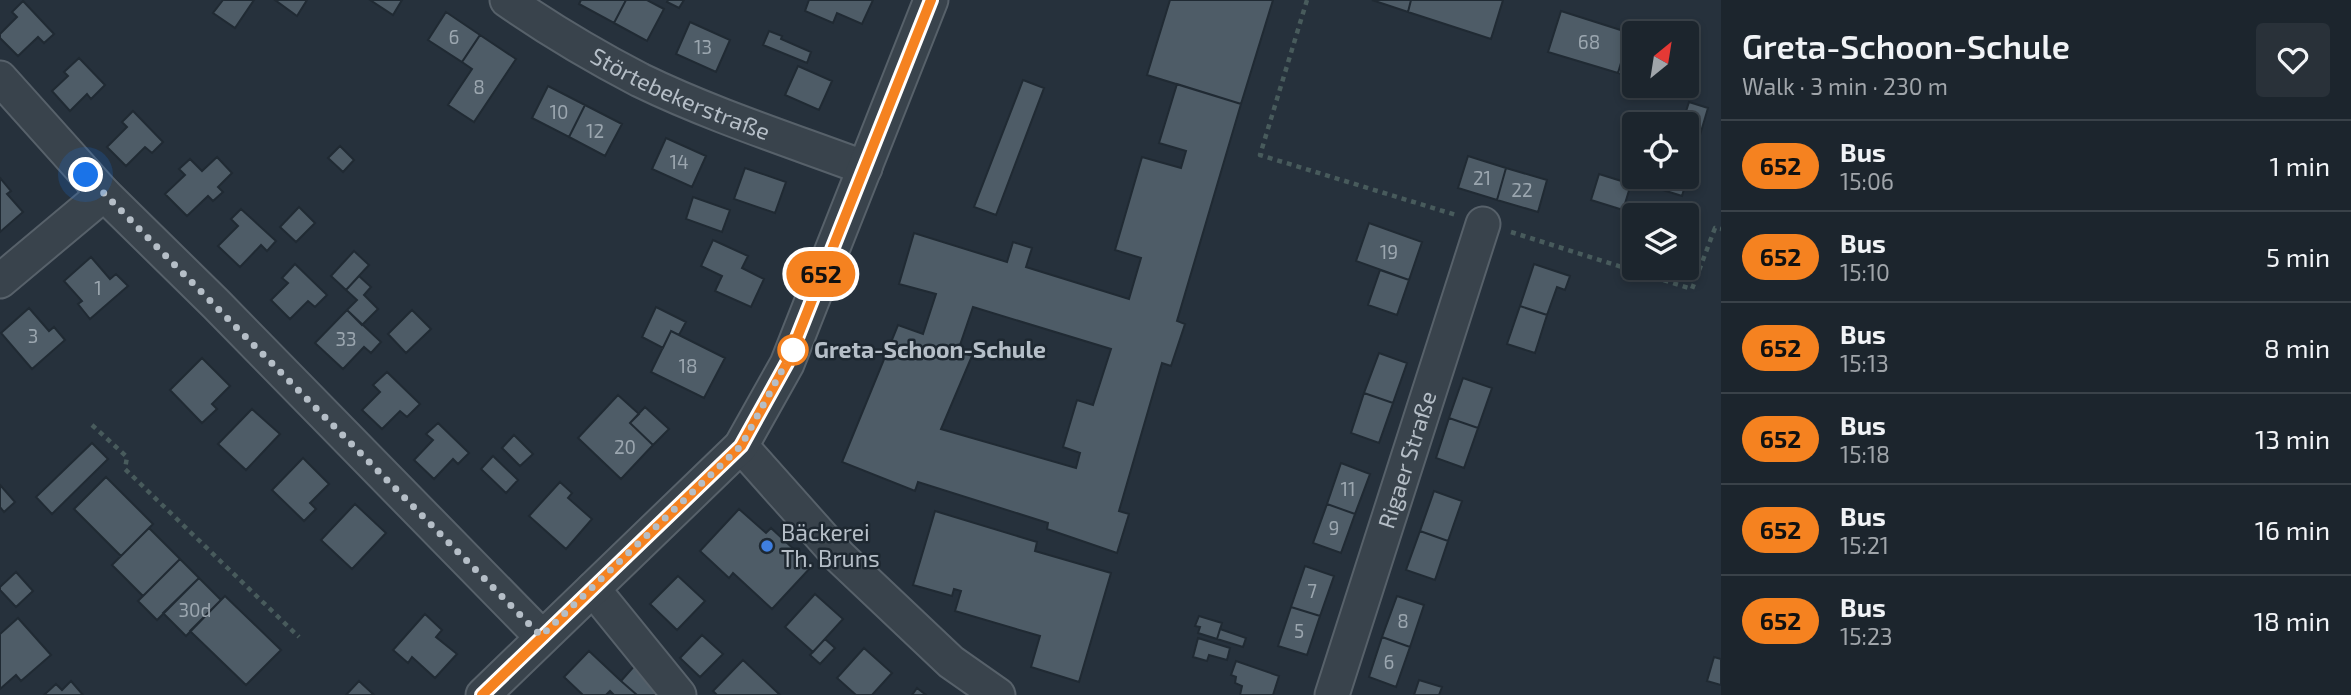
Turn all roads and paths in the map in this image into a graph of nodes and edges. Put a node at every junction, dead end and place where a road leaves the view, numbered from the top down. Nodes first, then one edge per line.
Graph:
1 (507, 0) edge
2 (931, 0) edge
3 (1307, 0) edge
4 (0, 78) edge
5 (865, 168) junction
6 (104, 194) junction
7 (1483, 224) junction
8 (1721, 229) edge
9 (0, 281) edge
10 (92, 425) dead end
11 (741, 446) junction
12 (593, 589) junction
13 (541, 636) junction
14 (299, 637) dead end
15 (482, 695) edge
16 (679, 695) edge
17 (998, 695) edge
18 (1332, 695) edge

1 - 5 street, Störtebekerstraße
2 - 5 street
3 - 7 path
4 - 6 street
5 - 11 street
6 - 9 street
6 - 13 street
7 - 8 path
7 - 18 street, Rigaer Straße
10 - 14 path
11 - 12 street
11 - 17 street
12 - 13 street
12 - 16 street
13 - 15 street

